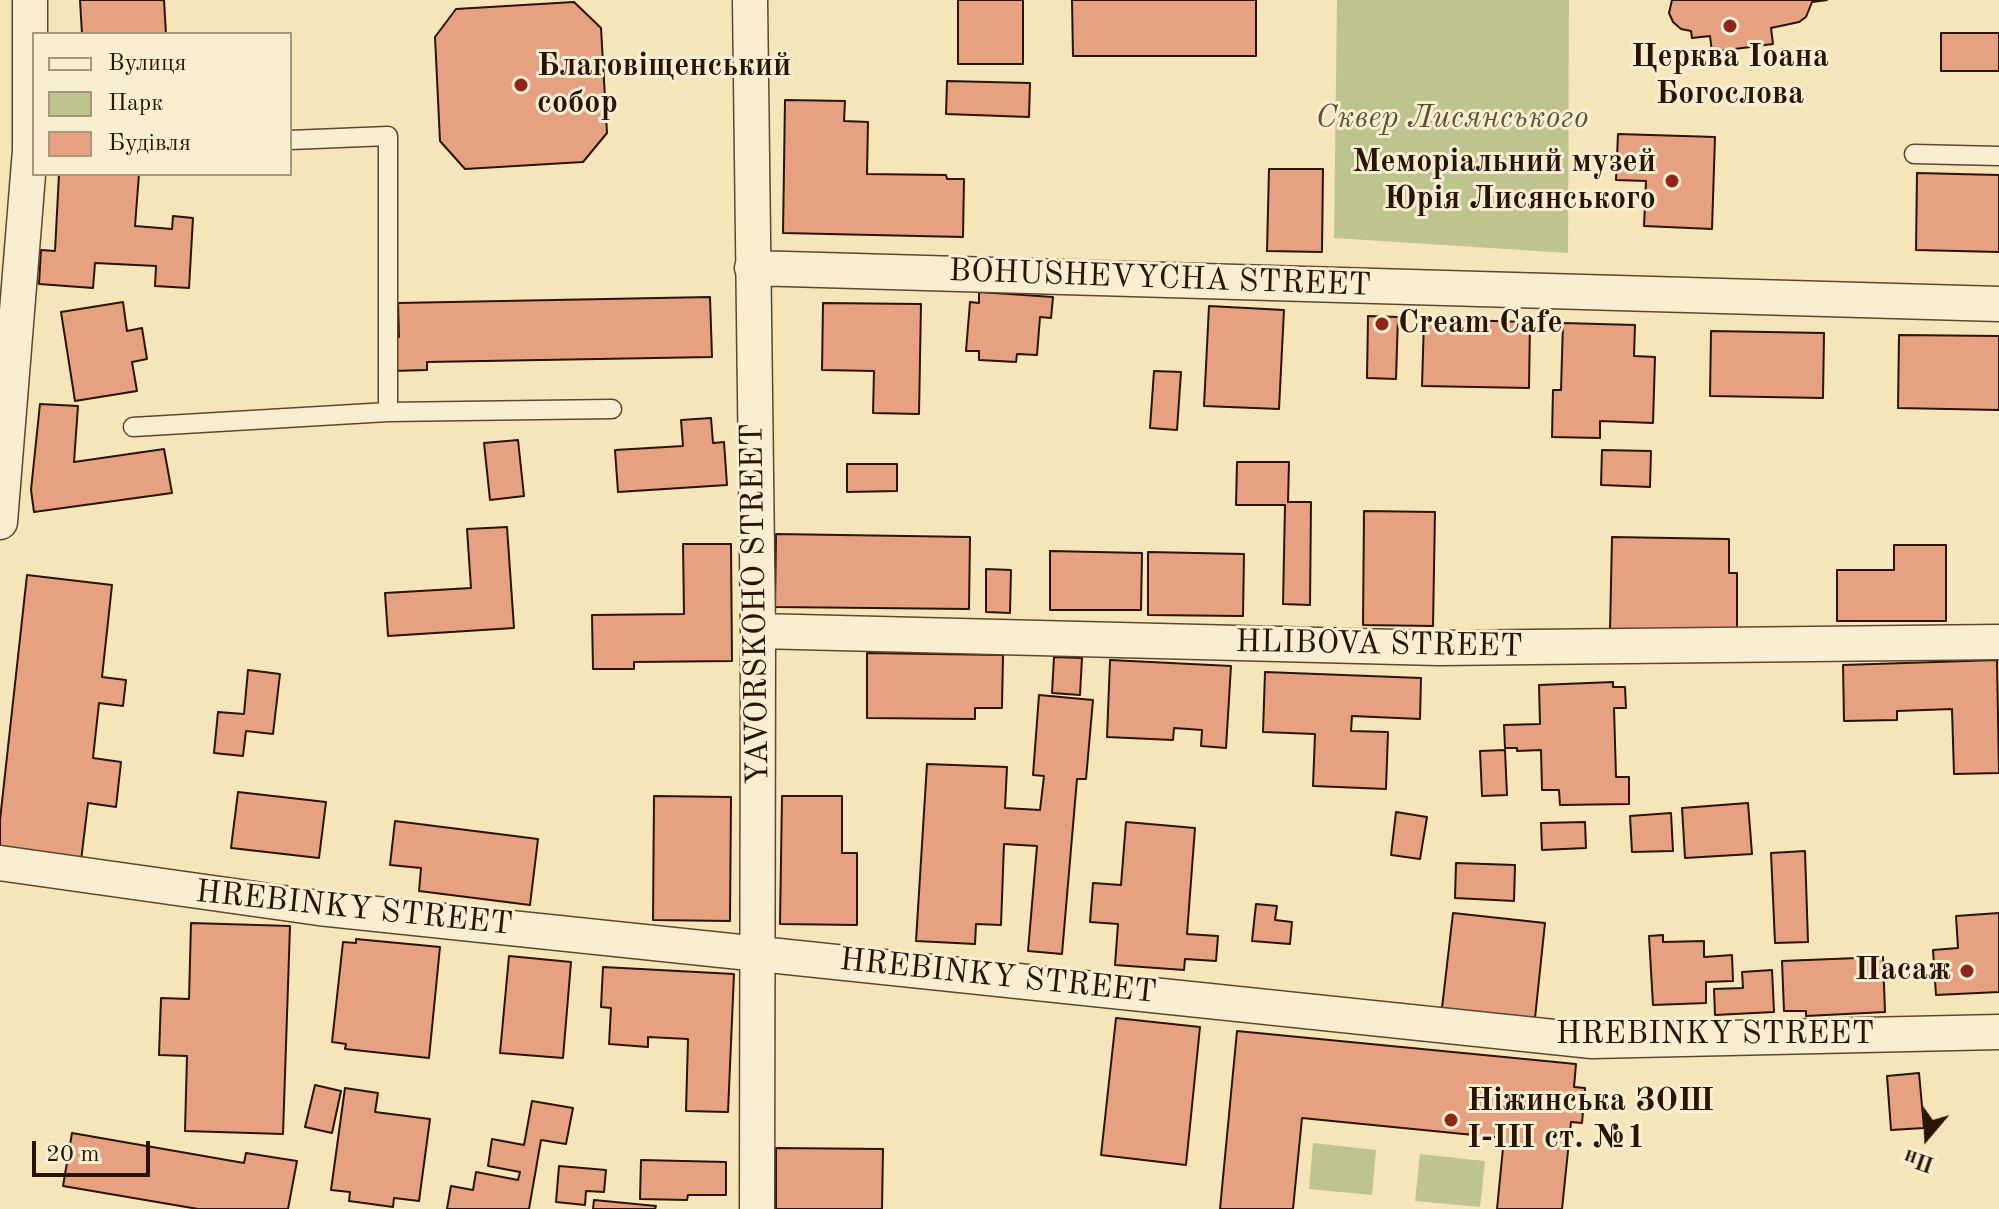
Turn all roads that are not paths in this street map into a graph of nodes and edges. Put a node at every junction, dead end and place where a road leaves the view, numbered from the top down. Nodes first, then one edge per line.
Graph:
1 (30, 0) edge
2 (750, 0) edge
3 (292, 140) edge
4 (32, 150) edge
5 (1914, 154) dead end
6 (1999, 156) edge
7 (752, 268) junction
8 (1999, 304) edge
9 (612, 409) dead end
10 (388, 412) junction
11 (133, 427) dead end
12 (0, 522) edge
13 (758, 631) junction
14 (1999, 642) edge
15 (0, 863) edge
16 (758, 952) junction
17 (1999, 1032) edge
18 (757, 1209) edge

1 - 4 street
2 - 7 street, YAVORSKOHO STREET
3 - 10 lane
4 - 12 street
5 - 6 lane
7 - 8 street, BOHUSHEVYCHA STREET
7 - 13 street, YAVORSKOHO STREET
9 - 10 lane
10 - 11 lane
13 - 14 street, HLIBOVA STREET
13 - 16 street, YAVORSKOHO STREET
15 - 16 street, HREBINKY STREET
16 - 17 street, HREBINKY STREET
16 - 18 street, YAVORSKOHO STREET

